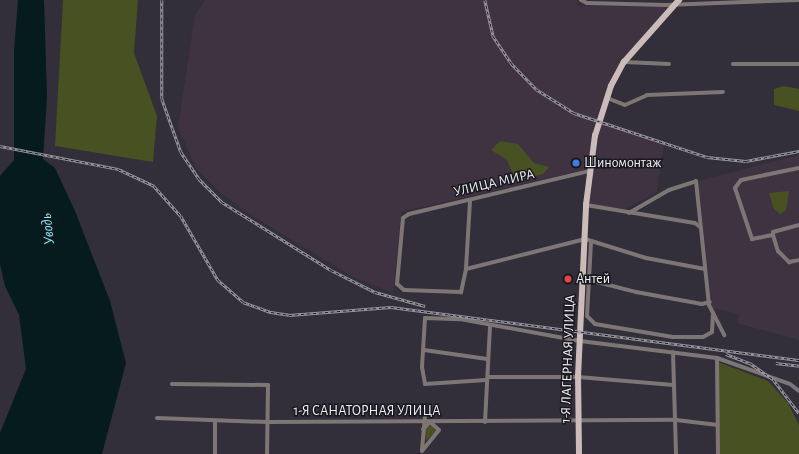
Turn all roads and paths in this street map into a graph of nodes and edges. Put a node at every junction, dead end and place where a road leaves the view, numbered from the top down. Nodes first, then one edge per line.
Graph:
1 (732, 0) edge
2 (799, 0) edge
3 (582, 1) edge
4 (678, 2) edge
5 (624, 62) junction
6 (669, 64) dead end
7 (733, 64) dead end
8 (799, 64) edge
9 (723, 92) dead end
10 (607, 98) junction
11 (799, 168) edge
12 (590, 171) junction
13 (470, 201) junction
14 (586, 205) junction
15 (629, 213) junction
16 (799, 226) edge
17 (700, 227) junction
18 (773, 235) junction
19 (585, 239) junction
20 (591, 242) junction
21 (799, 260) edge
22 (466, 269) junction
23 (706, 269) junction
24 (589, 280) junction
25 (710, 302) junction
26 (713, 312) junction
27 (490, 325) junction
28 (724, 335) dead end
29 (580, 341) junction
30 (424, 350) junction
31 (672, 352) junction
32 (717, 358) junction
33 (487, 360) junction
34 (578, 377) junction
35 (488, 379) junction
36 (172, 384) dead end
37 (674, 385) junction
38 (799, 391) edge
39 (156, 418) dead end
40 (424, 418) junction
41 (578, 420) junction
42 (676, 420) junction
43 (215, 421) junction
44 (267, 422) junction
45 (430, 422) junction
46 (485, 422) junction
47 (718, 425) junction
48 (423, 429) junction
49 (422, 453) edge
50 (215, 454) edge
51 (267, 454) edge
52 (579, 454) edge
53 (676, 454) edge
54 (718, 454) edge

1 - 2 street
1 - 4 street
3 - 4 street
4 - 5 main road, 1-Я ЛАГЕРНАЯ УЛИЦА
5 - 6 street
5 - 10 main road, 1-Я ЛАГЕРНАЯ УЛИЦА
7 - 8 street
9 - 10 street
10 - 12 main road, 1-Я ЛАГЕРНАЯ УЛИЦА
11 - 18 street
12 - 13 street, УЛИЦА МИРА
12 - 14 main road, 1-Я ЛАГЕРНАЯ УЛИЦА
13 - 22 street
13 - 22 street, УЛИЦА МИРА
14 - 15 street
14 - 19 main road, 1-Я ЛАГЕРНАЯ УЛИЦА
15 - 17 street
15 - 17 street
16 - 18 street
17 - 23 street
18 - 21 street
19 - 20 street
19 - 22 street
19 - 29 main road, 1-Я ЛАГЕРНАЯ УЛИЦА
20 - 23 street
20 - 24 street
23 - 25 street
24 - 25 street
24 - 26 street
25 - 26 street
26 - 28 street
27 - 29 street
27 - 30 street
27 - 33 street
29 - 31 street
29 - 34 main road, 1-Я ЛАГЕРНАЯ УЛИЦА
30 - 33 street
30 - 35 street
31 - 32 street
31 - 37 street
32 - 38 street
32 - 47 street
33 - 35 street
34 - 35 street
34 - 37 street
34 - 41 main road, 1-Я ЛАГЕРНАЯ УЛИЦА
35 - 46 street
36 - 44 street
37 - 42 street
39 - 43 street, 1-Я САНАТОРНАЯ УЛИЦА
40 - 44 street, 1-Я САНАТОРНАЯ УЛИЦА
40 - 45 street, 1-Я САНАТОРНАЯ УЛИЦА
40 - 48 street
41 - 42 street, 1-Я САНАТОРНАЯ УЛИЦА
41 - 46 street, 1-Я САНАТОРНАЯ УЛИЦА
41 - 52 main road, 1-Я ЛАГЕРНАЯ УЛИЦА
42 - 47 street, 1-Я САНАТОРНАЯ УЛИЦА
42 - 53 street
43 - 44 street, 1-Я САНАТОРНАЯ УЛИЦА
43 - 50 street
44 - 51 street
45 - 46 street, 1-Я САНАТОРНАЯ УЛИЦА
45 - 48 street
45 - 49 street
47 - 54 street
48 - 49 street

